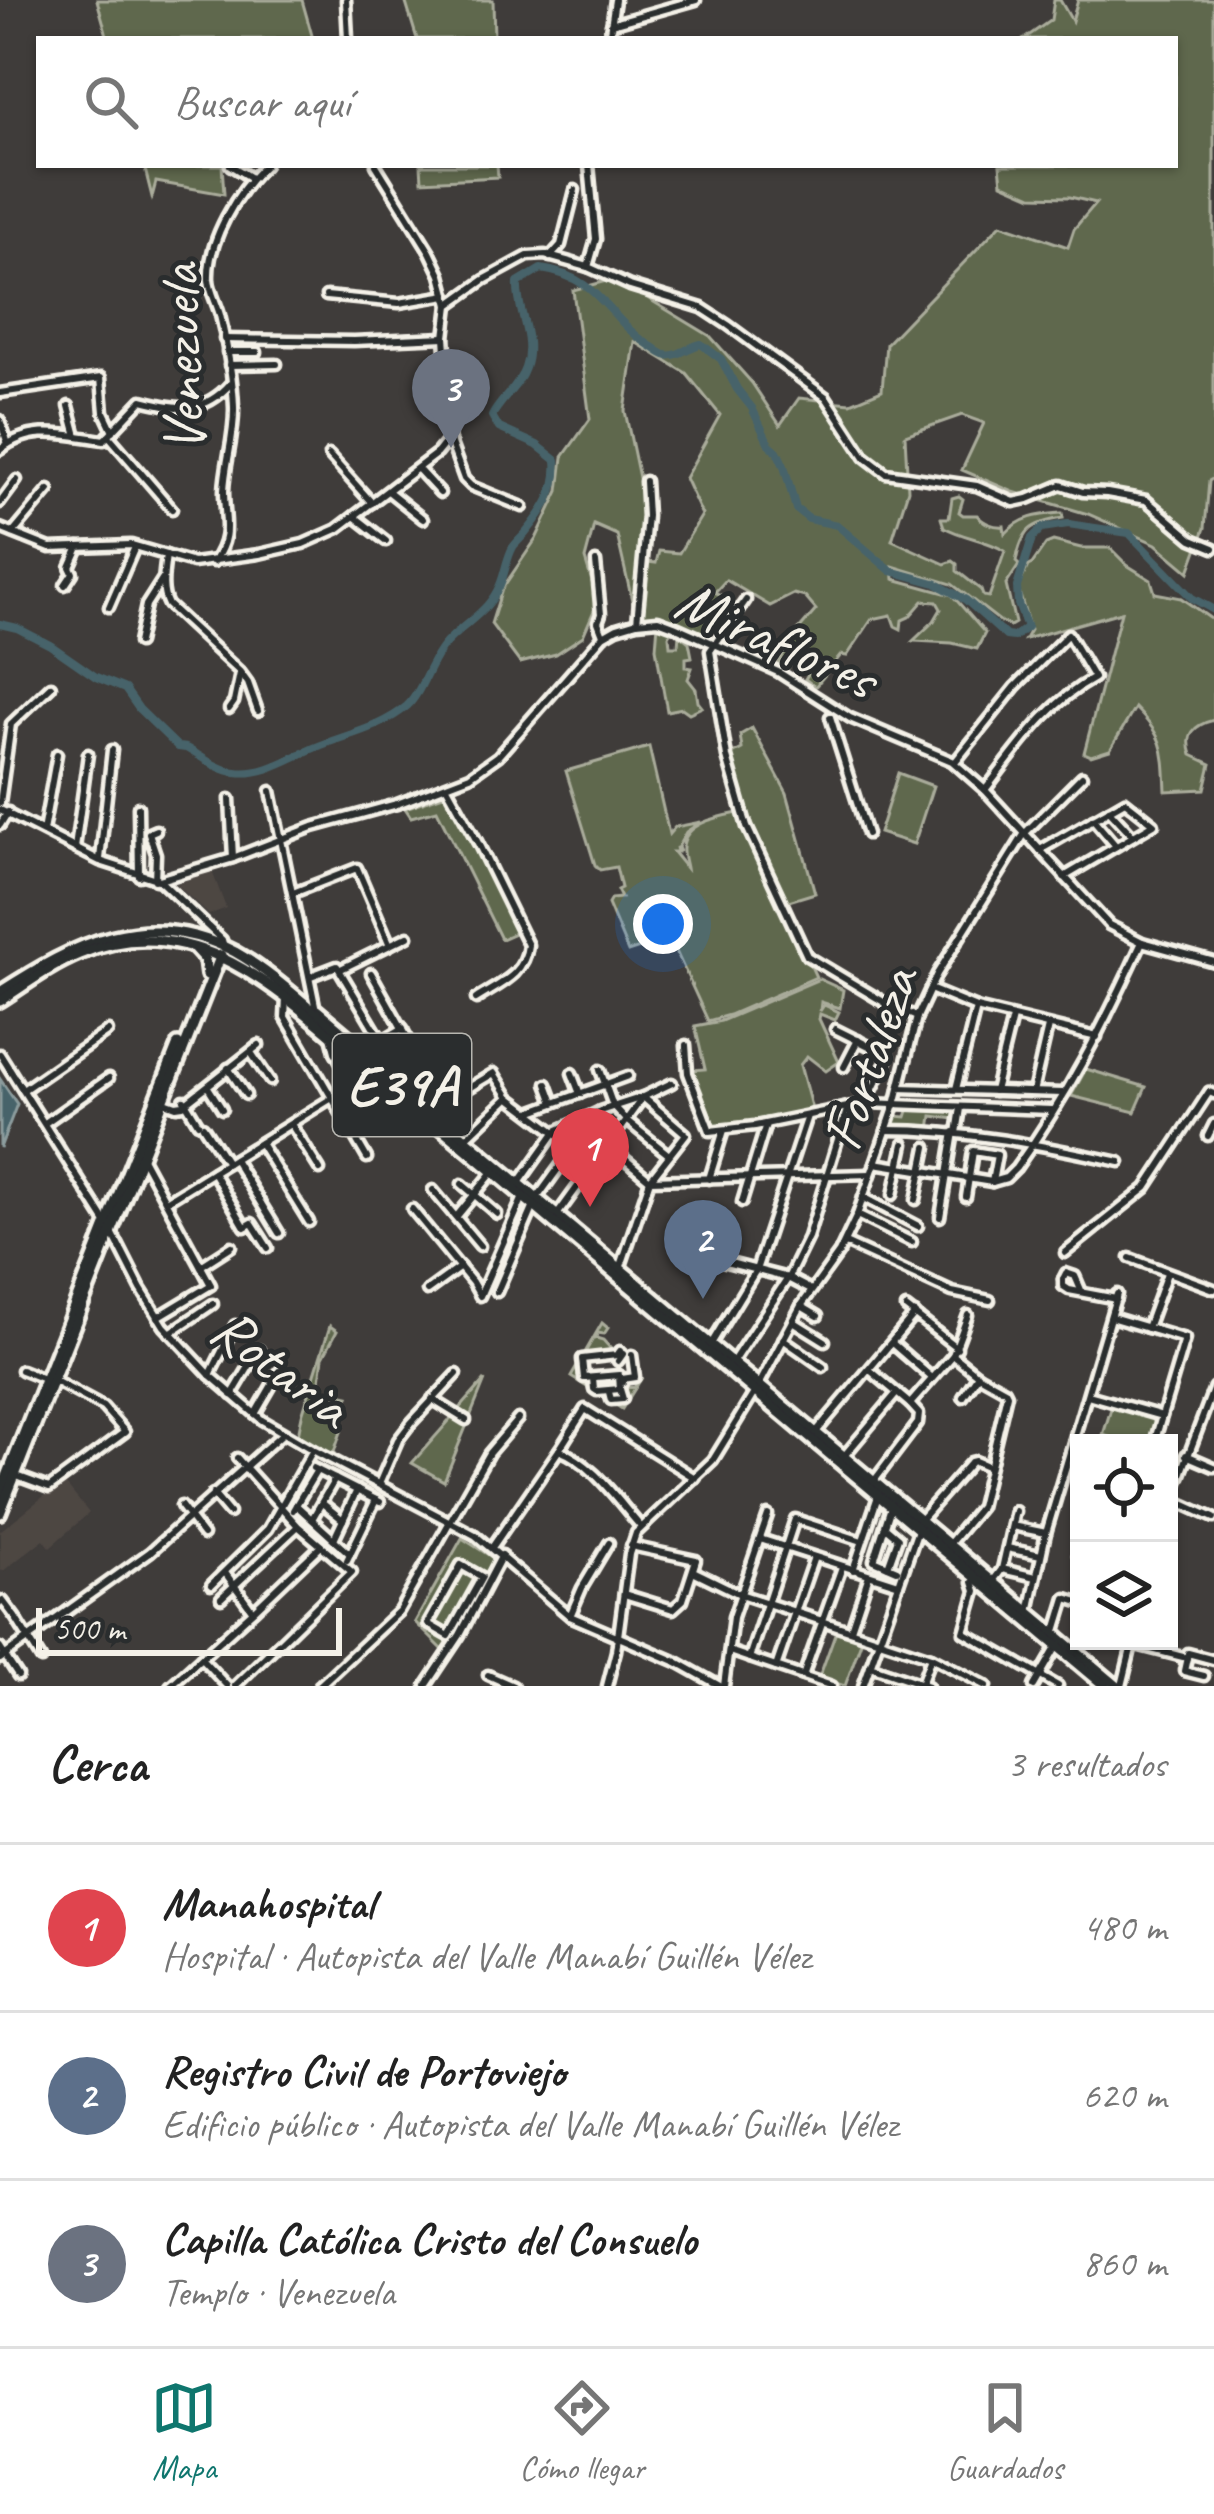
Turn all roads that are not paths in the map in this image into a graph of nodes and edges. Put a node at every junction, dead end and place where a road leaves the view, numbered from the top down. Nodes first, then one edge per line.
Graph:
1 (346, 0) edge
2 (615, 0) edge
3 (695, 0) edge
4 (611, 24) junction
5 (348, 36) edge
6 (609, 36) edge
7 (235, 168) edge
8 (262, 168) edge
9 (378, 168) edge
10 (589, 168) edge
11 (251, 178) junction
12 (575, 190) dead end
13 (550, 257) junction
14 (588, 267) junction
15 (447, 295) junction
16 (326, 296) dead end
17 (449, 305) junction
18 (446, 337) junction
19 (224, 339) junction
20 (227, 352) junction
21 (257, 352) dead end
22 (229, 364) junction
23 (277, 364) dead end
24 (230, 382) junction
25 (0, 393) edge
26 (69, 406) dead end
27 (0, 420) edge
28 (111, 434) junction
29 (77, 436) junction
30 (449, 438) junction
31 (8, 443) junction
32 (0, 450) edge
33 (329, 455) dead end
34 (418, 469) junction
35 (16, 480) dead end
36 (645, 481) dead end
37 (49, 490) dead end
38 (388, 491) junction
39 (440, 493) dead end
40 (0, 503) edge
41 (372, 503) junction
42 (523, 507) dead end
43 (172, 509) dead end
44 (355, 516) junction
45 (423, 519) dead end
46 (0, 528) edge
47 (13, 533) junction
48 (386, 541) dead end
49 (79, 547) junction
50 (135, 547) junction
51 (1214, 548) edge
52 (166, 555) junction
53 (214, 562) junction
54 (596, 562) dead end
55 (163, 579) junction
56 (65, 585) dead end
57 (746, 601) dead end
58 (110, 607) dead end
59 (638, 622) junction
60 (603, 636) junction
61 (138, 643) dead end
62 (713, 644) junction
63 (240, 672) junction
64 (51, 686) dead end
65 (230, 709) dead end
66 (258, 711) dead end
67 (830, 717) dead end
68 (850, 718) junction
69 (833, 729) junction
70 (112, 749) dead end
71 (57, 754) dead end
72 (88, 754) dead end
73 (954, 763) junction
74 (1082, 776) dead end
75 (447, 787) junction
76 (271, 790) dead end
77 (985, 790) junction
78 (230, 799) dead end
79 (138, 807) dead end
80 (2, 808) edge
81 (1109, 810) junction
82 (1093, 819) junction
83 (0, 825) edge
84 (156, 830) dead end
85 (44, 831) junction
86 (1025, 833) junction
87 (867, 834) dead end
88 (1133, 836) junction
89 (280, 840) junction
90 (1116, 846) junction
91 (75, 848) junction
92 (1040, 850) junction
93 (233, 858) junction
94 (100, 861) junction
95 (139, 876) junction
96 (1064, 877) junction
97 (157, 880) junction
98 (293, 893) junction
99 (408, 936) dead end
100 (1142, 941) junction
101 (185, 944) junction
102 (390, 945) junction
103 (220, 950) junction
104 (1214, 962) edge
105 (340, 970) junction
106 (371, 973) dead end
107 (256, 976) junction
108 (209, 977) junction
109 (310, 977) junction
110 (930, 989) junction
111 (0, 997) edge
112 (286, 998) junction
113 (476, 999) dead end
114 (976, 1008) junction
115 (316, 1010) junction
116 (916, 1017) junction
117 (1012, 1018) junction
118 (1048, 1027) junction
119 (403, 1028) junction
120 (835, 1029) dead end
121 (108, 1031) dead end
122 (1097, 1037) junction
123 (858, 1040) junction
124 (381, 1041) junction
125 (686, 1045) dead end
126 (338, 1048) junction
127 (0, 1054) edge
128 (885, 1065) junction
129 (844, 1067) dead end
130 (228, 1068) junction
131 (390, 1068) junction
132 (600, 1070) dead end
133 (401, 1072) dead end
134 (572, 1073) dead end
135 (902, 1073) junction
136 (628, 1076) dead end
137 (109, 1078) dead end
138 (270, 1081) dead end
139 (672, 1083) dead end
140 (547, 1084) dead end
141 (206, 1085) junction
142 (606, 1085) junction
143 (899, 1088) junction
144 (956, 1089) junction
145 (23, 1090) junction
146 (994, 1090) junction
147 (1033, 1092) junction
148 (580, 1094) junction
149 (1065, 1094) junction
150 (1214, 1094) edge
151 (245, 1095) dead end
152 (457, 1095) dead end
153 (643, 1096) junction
154 (509, 1097) junction
155 (332, 1098) junction
156 (163, 1099) junction
157 (868, 1099) dead end
158 (185, 1101) junction
159 (554, 1103) junction
160 (895, 1104) junction
161 (613, 1106) junction
162 (848, 1107) junction
163 (961, 1108) junction
164 (222, 1109) dead end
165 (1052, 1110) junction
166 (601, 1111) junction
167 (530, 1112) junction
168 (370, 1113) dead end
169 (807, 1116) junction
170 (626, 1120) junction
171 (46, 1123) junction
172 (291, 1124) junction
173 (766, 1124) junction
174 (1214, 1124) edge
175 (724, 1130) junction
176 (886, 1130) junction
177 (556, 1131) junction
178 (956, 1132) junction
179 (464, 1135) junction
180 (1208, 1136) dead end
181 (260, 1143) junction
182 (1034, 1143) junction
183 (904, 1144) dead end
184 (608, 1145) junction
185 (575, 1146) junction
186 (927, 1147) dead end
187 (669, 1155) junction
188 (142, 1158) junction
189 (368, 1158) dead end
190 (230, 1161) junction
191 (595, 1162) junction
192 (875, 1162) junction
193 (1120, 1162) dead end
194 (899, 1168) junction
195 (320, 1170) dead end
196 (605, 1170) dead end
197 (921, 1171) junction
198 (212, 1172) junction
199 (493, 1172) junction
200 (871, 1174) junction
201 (828, 1175) junction
202 (946, 1175) junction
203 (789, 1176) junction
204 (749, 1178) junction
205 (709, 1179) junction
206 (969, 1179) junction
207 (650, 1180) junction
208 (519, 1183) junction
209 (992, 1183) junction
210 (462, 1184) dead end
211 (433, 1190) dead end
212 (475, 1195) junction
213 (893, 1195) dead end
214 (523, 1197) junction
215 (863, 1197) junction
216 (966, 1197) dead end
217 (916, 1199) dead end
218 (166, 1201) junction
219 (536, 1202) junction
220 (742, 1202) dead end
221 (412, 1209) dead end
222 (551, 1213) junction
223 (497, 1214) dead end
224 (857, 1215) junction
225 (456, 1217) junction
226 (940, 1217) dead end
227 (309, 1222) dead end
228 (918, 1226) dead end
229 (109, 1228) junction
230 (279, 1233) dead end
231 (912, 1241) dead end
232 (845, 1244) junction
233 (232, 1246) dead end
234 (480, 1246) dead end
235 (268, 1248) dead end
236 (1065, 1253) dead end
237 (1130, 1258) dead end
238 (718, 1260) dead end
239 (201, 1266) junction
240 (460, 1267) junction
241 (620, 1268) junction
242 (756, 1270) junction
243 (1167, 1273) junction
244 (788, 1278) junction
245 (1214, 1288) edge
246 (811, 1290) junction
247 (427, 1291) dead end
248 (497, 1292) dead end
249 (1082, 1292) dead end
250 (990, 1300) dead end
251 (213, 1304) dead end
252 (801, 1306) junction
253 (906, 1308) dead end
254 (915, 1314) junction
255 (818, 1316) dead end
256 (968, 1316) dead end
257 (158, 1317) junction
258 (1111, 1317) junction
259 (793, 1321) junction
260 (235, 1325) dead end
261 (1147, 1328) junction
262 (170, 1333) junction
263 (783, 1339) junction
264 (825, 1341) dead end
265 (710, 1344) junction
266 (893, 1344) junction
267 (259, 1349) dead end
268 (955, 1352) junction
269 (622, 1355) junction
270 (732, 1363) junction
271 (823, 1366) dead end
272 (21, 1370) dead end
273 (870, 1370) junction
274 (280, 1371) dead end
275 (457, 1374) dead end
276 (211, 1375) junction
277 (979, 1375) junction
278 (592, 1378) junction
279 (932, 1378) junction
280 (48, 1379) junction
281 (616, 1384) junction
282 (1214, 1387) edge
283 (757, 1389) junction
284 (897, 1393) junction
285 (232, 1395) junction
286 (1088, 1395) junction
287 (963, 1397) dead end
288 (432, 1400) junction
289 (910, 1404) junction
290 (255, 1414) junction
291 (1162, 1416) junction
292 (518, 1419) dead end
293 (466, 1420) dead end
294 (816, 1432) junction
295 (283, 1433) junction
296 (1157, 1434) edge
297 (313, 1450) junction
298 (559, 1450) junction
299 (1186, 1455) junction
300 (844, 1456) junction
301 (236, 1458) dead end
302 (1178, 1464) edge
303 (1182, 1465) junction
304 (244, 1466) junction
305 (989, 1467) junction
306 (1214, 1467) edge
307 (353, 1471) junction
308 (14, 1475) junction
309 (1178, 1477) edge
310 (695, 1478) junction
311 (874, 1481) junction
312 (342, 1482) junction
313 (379, 1484) junction
314 (4, 1489) edge
315 (357, 1490) junction
316 (213, 1494) junction
317 (878, 1496) junction
318 (322, 1502) junction
319 (1178, 1505) edge
320 (181, 1506) dead end
321 (280, 1507) junction
322 (891, 1507) junction
323 (1015, 1511) dead end
324 (0, 1513) edge
325 (229, 1514) dead end
326 (768, 1515) dead end
327 (189, 1517) junction
328 (1214, 1518) edge
329 (312, 1519) junction
330 (343, 1520) junction
331 (451, 1520) junction
332 (919, 1524) junction
333 (298, 1526) junction
334 (1012, 1526) junction
335 (641, 1527) junction
336 (885, 1527) junction
337 (1046, 1533) junction
338 (203, 1535) dead end
339 (334, 1539) junction
340 (760, 1539) junction
341 (862, 1541) junction
342 (609, 1543) dead end
343 (321, 1546) junction
344 (631, 1546) junction
345 (492, 1547) junction
346 (786, 1547) junction
347 (946, 1547) junction
348 (1007, 1548) junction
349 (1041, 1555) junction
350 (502, 1556) junction
351 (814, 1557) junction
352 (461, 1565) joint
353 (842, 1566) junction
354 (888, 1566) junction
355 (1002, 1569) junction
356 (853, 1570) junction
357 (897, 1570) dead end
358 (693, 1571) junction
359 (226, 1574) junction
360 (869, 1575) junction
361 (1036, 1577) junction
362 (993, 1581) junction
363 (973, 1582) dead end
364 (899, 1584) junction
365 (211, 1585) dead end
366 (236, 1587) junction
367 (624, 1594) junction
368 (740, 1594) junction
369 (221, 1598) dead end
370 (1070, 1599) edge
371 (0, 1603) edge
372 (767, 1603) junction
373 (253, 1611) junction
374 (795, 1612) junction
375 (1029, 1612) junction
376 (570, 1616) junction
377 (823, 1621) junction
378 (851, 1630) junction
379 (619, 1637) junction
380 (29, 1639) junction
381 (880, 1639) junction
382 (1056, 1640) junction
383 (1131, 1650) edge
384 (1160, 1650) edge
385 (729, 1652) junction
386 (2, 1654) edge
387 (931, 1657) junction
388 (201, 1658) junction
389 (749, 1658) junction
390 (1187, 1658) junction
391 (41, 1659) dead end
392 (1214, 1660) edge
393 (870, 1666) junction
394 (776, 1667) junction
395 (488, 1675) dead end
396 (1040, 1675) junction
397 (18, 1676) dead end
398 (803, 1676) junction
399 (1204, 1676) dead end
400 (328, 1678) junction
401 (1099, 1684) edge
402 (923, 1685) edge
403 (170, 1686) edge
404 (231, 1686) edge
405 (319, 1686) edge
406 (337, 1686) edge
407 (426, 1686) edge
408 (513, 1686) edge
409 (607, 1686) edge
410 (722, 1686) edge
411 (832, 1686) edge
412 (863, 1686) edge
413 (987, 1686) edge
414 (1034, 1686) edge
415 (1058, 1686) edge
416 (1120, 1686) edge

1 - 5 street
2 - 4 street
3 - 4 street
4 - 6 street
7 - 11 street
8 - 11 street, Venezuela
9 - 15 street
10 - 14 street
11 - 19 street, Venezuela
12 - 13 street
13 - 14 street
13 - 17 street
14 - 51 street
15 - 16 street
15 - 17 street
17 - 18 street
18 - 19 street
18 - 30 street
19 - 20 street, Venezuela
20 - 21 street
20 - 22 street, Venezuela
22 - 23 street
22 - 24 street, Venezuela
24 - 28 street
24 - 53 street, Venezuela
25 - 28 street
26 - 29 street
27 - 31 street
28 - 29 street
28 - 43 street
29 - 31 street
30 - 34 street
30 - 42 street
31 - 32 street
33 - 41 street
34 - 38 street
34 - 39 street
35 - 40 street
36 - 59 street
37 - 47 street
38 - 41 street
38 - 45 street
41 - 44 street
44 - 48 street
44 - 53 street
46 - 47 street
47 - 49 street
49 - 50 street
49 - 56 street
50 - 52 street
50 - 58 street
52 - 53 street
52 - 55 street
54 - 60 street
55 - 61 street
55 - 63 street
57 - 62 street
59 - 60 street, Miraflores
59 - 62 street, Miraflores
60 - 75 street, Miraflores
62 - 68 street, Miraflores
62 - 116 street
63 - 65 street
63 - 66 street
64 - 80 street
67 - 69 street
68 - 69 street
68 - 73 street, Miraflores
69 - 87 street
70 - 94 street
71 - 85 street
72 - 91 street
73 - 77 street, Miraflores
73 - 77 street
74 - 86 street, Fortaleza
75 - 89 street, Miraflores
75 - 113 street
76 - 89 street
77 - 86 street, Miraflores
78 - 93 street
79 - 95 street
80 - 83 street
80 - 85 street
81 - 82 street
81 - 88 street
81 - 88 street
82 - 90 street
82 - 92 street
84 - 97 street
85 - 91 street
86 - 92 street, Miraflores
86 - 110 street, Fortaleza
88 - 90 street
89 - 93 street, Miraflores
89 - 98 street
90 - 96 street
91 - 94 street
92 - 96 street, Miraflores
93 - 97 street, Miraflores
94 - 95 street
95 - 97 street
96 - 100 street, Miraflores
97 - 103 street
98 - 102 street
98 - 109 street
99 - 102 street
100 - 104 street, Miraflores
100 - 122 street
101 - 103 main road, E39A
101 - 108 main road
101 - 111 main road, E39A
102 - 105 street
103 - 107 main road, E39A
103 - 108 main road
103 - 111 main road, E39A
103 - 115 main road, E39A
105 - 109 street
105 - 124 street
106 - 119 street
107 - 108 main road
107 - 112 main road, E39A
108 - 156 main road
108 - 229 main road
109 - 115 street
110 - 114 street
110 - 116 street, Fortaleza
112 - 126 main road, E39A
112 - 155 street
114 - 117 street
114 - 144 street
115 - 131 main road, E39A
116 - 135 street, Fortaleza
117 - 118 street
117 - 146 street
118 - 122 street
118 - 147 street
119 - 124 street
119 - 179 street
120 - 123 street
121 - 145 street
122 - 149 street
123 - 128 street
123 - 129 street
124 - 131 street
125 - 175 street
126 - 168 street
126 - 199 main road, E39A
127 - 145 street, Rotaria
128 - 135 street
128 - 157 street
130 - 138 street
130 - 141 street
130 - 151 street
131 - 133 street
131 - 179 main road, E39A
132 - 142 street
134 - 148 street
135 - 143 street, Fortaleza
136 - 142 street
137 - 171 street
139 - 153 street
140 - 159 street
141 - 158 street
141 - 164 street
142 - 148 street
142 - 161 street
143 - 144 street
143 - 160 street, Fortaleza
144 - 146 street
145 - 171 street, Rotaria
146 - 147 street
147 - 149 street
148 - 159 street
149 - 165 street
150 - 236 street
152 - 154 street
153 - 161 street
153 - 170 street
153 - 187 street
154 - 167 street
154 - 179 street
155 - 172 street
155 - 189 street
156 - 158 street
156 - 188 main road
158 - 190 street
159 - 167 street
160 - 162 street
160 - 163 street
160 - 176 street, Fortaleza
161 - 166 street
161 - 170 street
162 - 169 street
162 - 201 street
163 - 165 street
163 - 178 street
165 - 182 street
166 - 177 street
166 - 185 street
167 - 177 street
169 - 173 street
169 - 203 street
170 - 184 street
170 - 187 street
171 - 229 street, Rotaria
172 - 181 street
172 - 195 street
173 - 175 street
173 - 204 street
174 - 180 street
175 - 205 street
176 - 178 street
176 - 192 street, Fortaleza
177 - 185 street
177 - 208 street
178 - 182 street
178 - 202 street
179 - 208 main road, E39A
181 - 190 street
181 - 227 street
182 - 193 street
182 - 209 street
183 - 194 street
184 - 191 street
184 - 207 street
185 - 191 street
185 - 219 street
186 - 197 street
187 - 207 street
188 - 218 street
188 - 229 main road
190 - 198 street
190 - 230 street
191 - 196 street
191 - 222 street
192 - 194 street
192 - 200 street, Fortaleza
194 - 197 street
194 - 213 street
197 - 202 street
197 - 217 street
198 - 218 street
198 - 235 street
199 - 212 street
199 - 214 main road, E39A
200 - 201 street
200 - 215 street, Fortaleza
201 - 203 street
201 - 244 street
202 - 206 street
202 - 226 street
203 - 204 street
203 - 242 street
204 - 205 street
204 - 220 street
205 - 207 street
206 - 209 street
206 - 209 street
206 - 216 street
207 - 241 street
208 - 219 main road, E39A
210 - 212 street
211 - 225 street
212 - 223 street
212 - 225 street
214 - 219 main road, E39A
214 - 240 street
215 - 224 street, Fortaleza
215 - 228 street
218 - 239 street
219 - 222 main road, E39A
219 - 248 street
221 - 240 street
222 - 241 main road, E39A
222 - 283 main road, E39A
224 - 231 street
224 - 232 street, Fortaleza
225 - 234 street
229 - 257 street, Rotaria
229 - 280 main road
232 - 246 street, Fortaleza
232 - 250 street
233 - 239 street
237 - 243 street
238 - 242 street
239 - 257 street
240 - 247 street
241 - 265 main road, E39A
242 - 244 street
242 - 265 street
243 - 245 street
243 - 261 street
244 - 246 street
244 - 270 street
246 - 252 street, Fortaleza
249 - 258 street
251 - 262 street
252 - 255 street
252 - 259 street, Fortaleza
253 - 254 street
254 - 266 street
254 - 268 street
256 - 268 street
257 - 262 street, Rotaria
258 - 261 street
258 - 286 street
259 - 263 street, Fortaleza
259 - 264 street
260 - 276 street
261 - 291 street
262 - 276 street, Rotaria
263 - 271 street
263 - 283 street, Fortaleza
265 - 270 main road, E39A
266 - 273 street
266 - 279 street
267 - 285 street
268 - 277 street
268 - 279 street
269 - 278 street
269 - 281 street
269 - 281 street
270 - 283 main road, E39A
272 - 280 street
273 - 284 street
273 - 294 street
274 - 290 street
275 - 288 street
276 - 285 street, Rotaria
277 - 287 street
277 - 305 street
278 - 281 street
278 - 281 street
279 - 289 street
280 - 308 main road
280 - 308 street
280 - 314 main road
282 - 299 street
283 - 294 main road, E39A
283 - 310 street, Fortaleza
283 - 317 main road, E39A
284 - 289 street
284 - 300 street
285 - 290 street, Rotaria
286 - 291 street
286 - 337 street
288 - 293 street
288 - 313 street
289 - 311 street
290 - 295 street, Rotaria
291 - 296 street
292 - 331 street
294 - 300 main road, E39A
295 - 297 street, Rotaria
295 - 304 street
297 - 307 street, Rotaria
297 - 321 street
298 - 310 street
298 - 335 street
298 - 345 street
299 - 303 street
299 - 306 street
300 - 311 main road, E39A
301 - 304 street
302 - 303 street
303 - 309 street
304 - 316 street
304 - 321 street
305 - 332 street
305 - 347 street
307 - 312 street
307 - 313 street, Rotaria
308 - 314 main road
310 - 335 street, Fortaleza
311 - 332 main road, E39A
312 - 315 street
312 - 318 street
312 - 329 street
313 - 331 street, Rotaria
314 - 324 main road
315 - 330 street
315 - 339 street
316 - 325 street
316 - 327 street
317 - 322 main road, E39A
317 - 341 street
318 - 329 street
318 - 330 street
319 - 328 street
320 - 327 street
321 - 333 street
321 - 359 street
322 - 332 main road, E39A
322 - 336 street
323 - 334 street
326 - 340 street
327 - 338 street
327 - 380 street
329 - 339 street
330 - 339 street
331 - 345 street, Rotaria
331 - 400 street
332 - 347 main road, E39A
332 - 364 street
333 - 343 street
333 - 366 street
334 - 337 street
334 - 348 street
335 - 344 street
336 - 354 street
336 - 354 street
337 - 349 street
340 - 346 street
340 - 368 street
341 - 346 street
341 - 356 street
342 - 376 street
343 - 373 street
343 - 404 street
344 - 358 street
344 - 367 street
345 - 350 street, Rotaria
346 - 351 street
346 - 372 street
347 - 362 main road, E39A
347 - 382 main road, E39A
348 - 349 street
348 - 355 street
349 - 361 street
350 - 376 street, Rotaria
350 - 407 street
351 - 353 street
351 - 374 street
352 - 352 street
353 - 356 street
353 - 377 street
354 - 357 street
355 - 361 street
355 - 362 street
356 - 360 street
358 - 367 street
358 - 368 street
359 - 365 street
359 - 366 street
360 - 364 street
360 - 378 street
361 - 375 street
362 - 375 main road, E39A
363 - 396 street
364 - 381 street
366 - 369 street
366 - 373 street
367 - 379 street
368 - 372 street
368 - 385 street
370 - 382 street
371 - 380 street
372 - 374 street
372 - 389 street
373 - 388 street
374 - 377 street
374 - 394 street
375 - 382 main road, E39A
376 - 379 street, Rotaria
377 - 378 street
377 - 398 street
378 - 381 street
379 - 409 street
379 - 410 street, Rotaria
380 - 386 street
380 - 391 street
381 - 387 street
381 - 393 street
382 - 396 street
382 - 401 main road, E39A
382 - 416 main road, E39A
383 - 416 street
384 - 390 street
385 - 389 street
385 - 410 street
386 - 397 street
387 - 402 street
387 - 413 street
388 - 403 street
388 - 404 street
389 - 394 street
390 - 392 street
390 - 399 street
393 - 402 street
393 - 412 street
394 - 398 street
395 - 408 street
396 - 414 street
396 - 415 street
398 - 411 street
400 - 405 street
400 - 406 street

